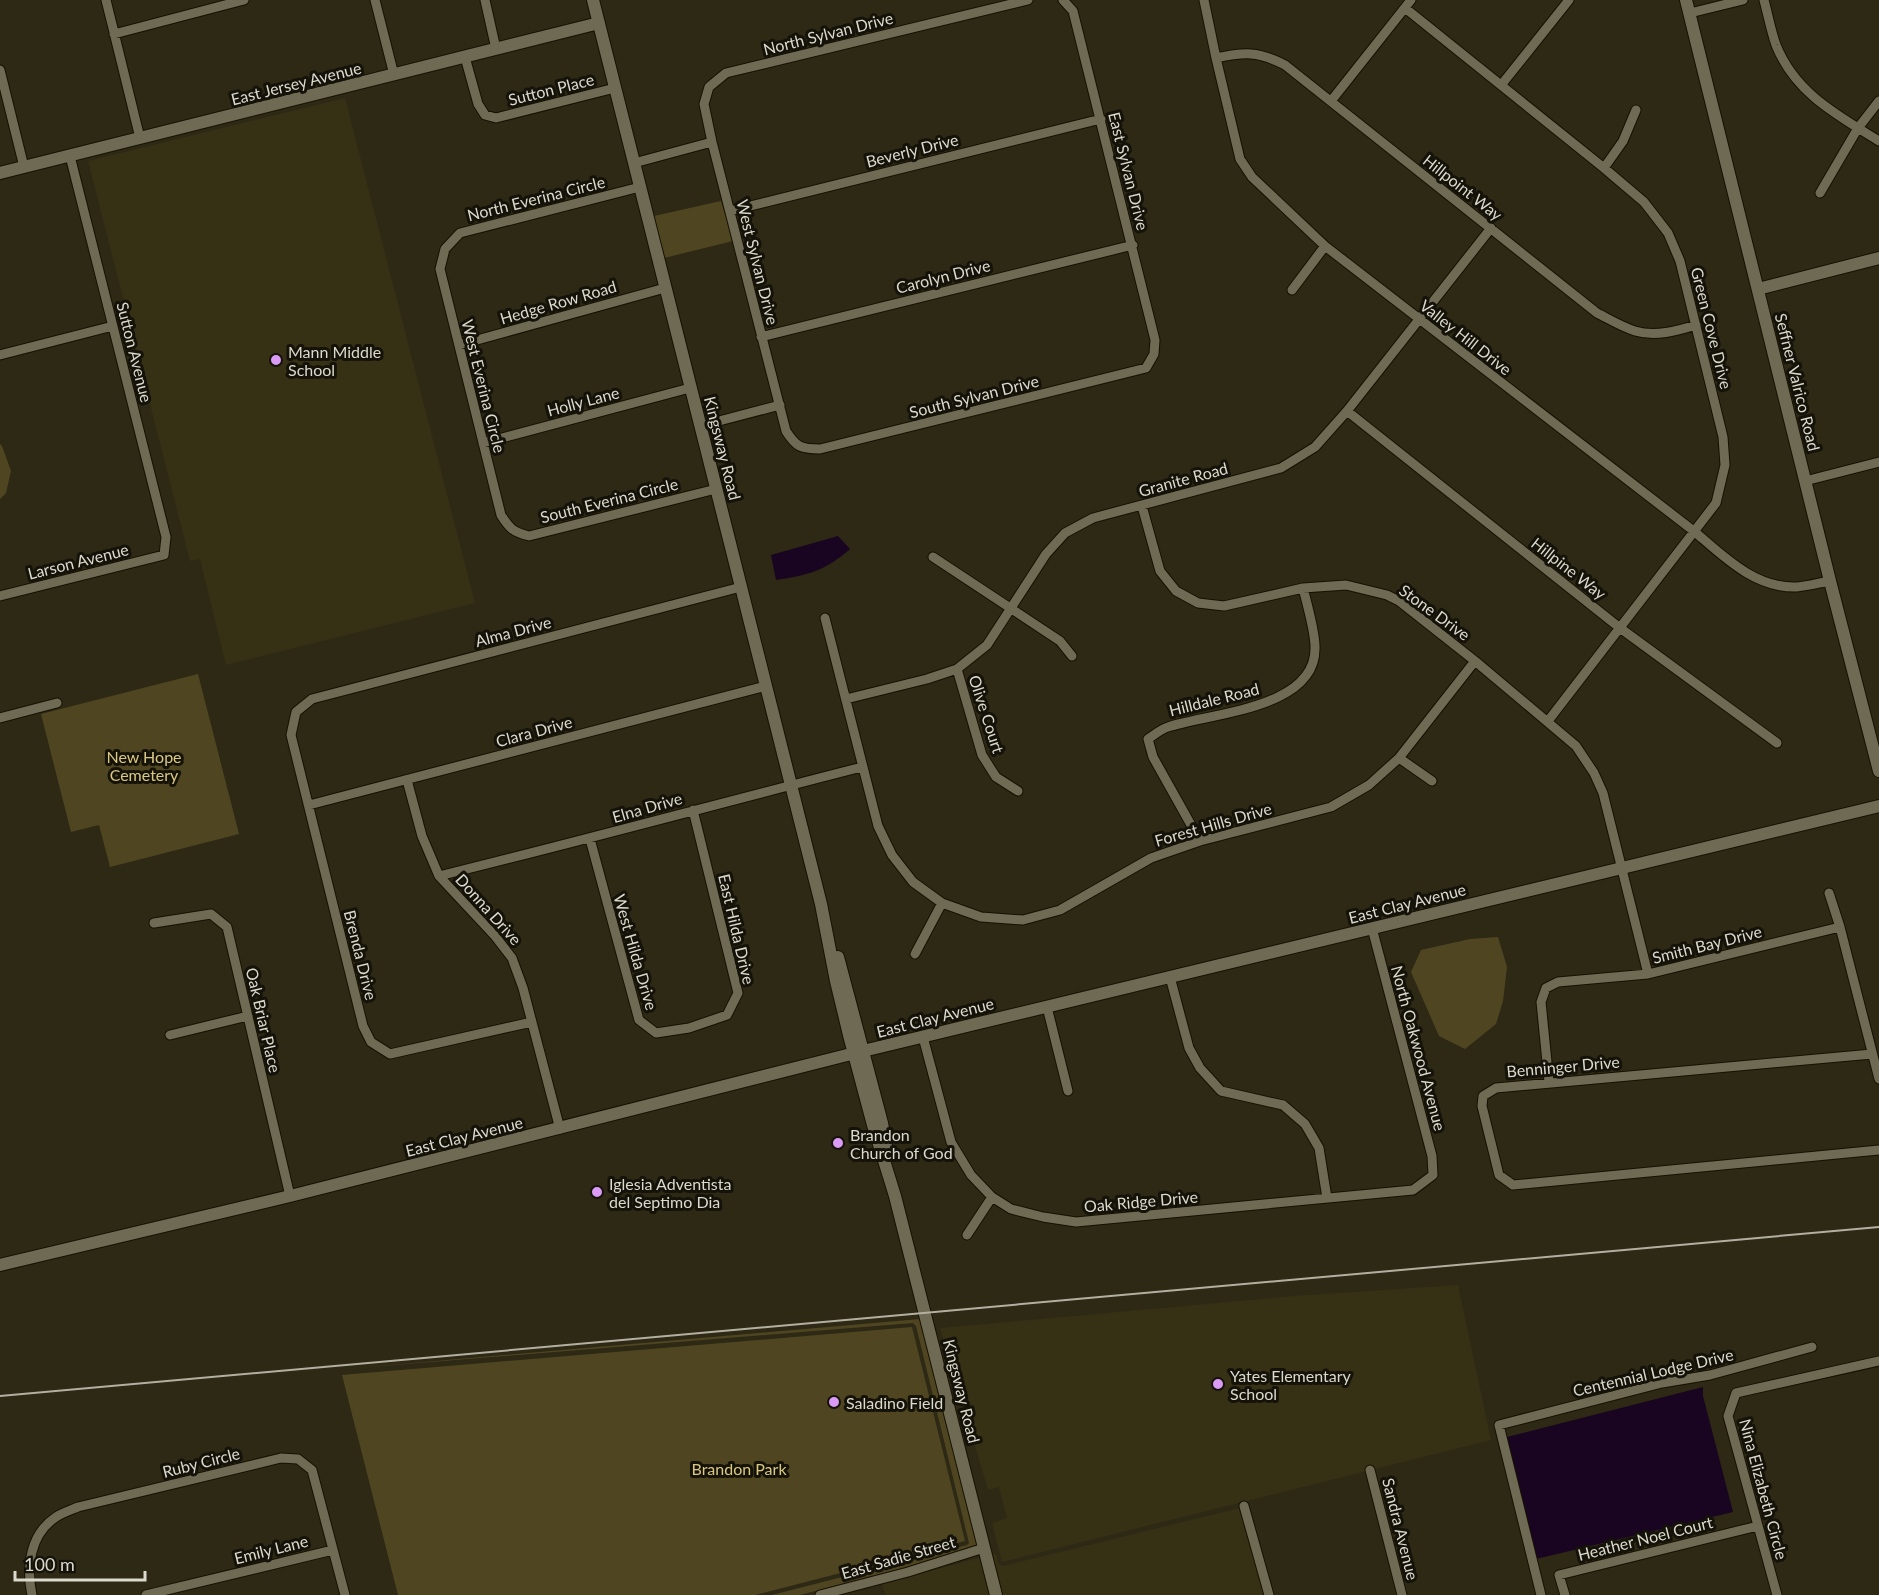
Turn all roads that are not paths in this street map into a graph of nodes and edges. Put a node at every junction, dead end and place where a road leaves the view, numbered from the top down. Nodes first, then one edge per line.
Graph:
1 (106, 0) edge
2 (244, 0) edge
3 (375, 0) edge
4 (485, 0) edge
5 (593, 0) edge
6 (1028, 0) edge
7 (1063, 0) edge
8 (1204, 0) edge
9 (1569, 0) edge
10 (1686, 0) edge
11 (1743, 0) edge
12 (1764, 0) edge
13 (1408, 4) edge
14 (1690, 13) junction
15 (599, 23) junction
16 (114, 34) junction
17 (496, 49) junction
18 (465, 57) junction
19 (1216, 58) junction
20 (0, 70) edge
21 (394, 75) junction
22 (1502, 84) junction
23 (708, 87) joint
24 (615, 88) junction
25 (1331, 101) junction
26 (1879, 101) edge
27 (1636, 110) dead end
28 (1101, 119) junction
29 (1858, 128) junction
30 (140, 138) junction
31 (1879, 141) edge
32 (712, 142) junction
33 (70, 156) junction
34 (634, 163) junction
35 (24, 167) junction
36 (1604, 168) junction
37 (0, 173) edge
38 (640, 187) junction
39 (1820, 193) dead end
40 (730, 211) junction
41 (1491, 228) junction
42 (1133, 245) junction
43 (1325, 246) junction
44 (445, 249) joint
45 (1879, 258) edge
46 (665, 288) junction
47 (1758, 289) junction
48 (1292, 290) dead end
49 (1418, 320) junction
50 (1696, 325) junction
51 (113, 326) junction
52 (761, 337) junction
53 (459, 345) junction
54 (1154, 354) joint
55 (0, 355) edge
56 (690, 388) junction
57 (780, 405) junction
58 (1347, 411) junction
59 (700, 426) junction
60 (483, 442) junction
61 (794, 443) joint
62 (1879, 462) edge
63 (1805, 481) junction
64 (716, 489) junction
65 (1142, 506) junction
66 (510, 528) joint
67 (1695, 532) junction
68 (164, 555) joint
69 (933, 557) dead end
70 (1830, 581) junction
71 (741, 587) junction
72 (1303, 588) junction
73 (0, 596) edge
74 (1011, 609) junction
75 (825, 618) dead end
76 (1620, 628) junction
77 (1072, 656) dead end
78 (1475, 661) junction
79 (957, 669) junction
80 (766, 686) junction
81 (846, 699) junction
82 (57, 704) dead end
83 (296, 712) joint
84 (0, 718) edge
85 (1548, 720) junction
86 (1777, 743) dead end
87 (1399, 758) junction
88 (862, 767) junction
89 (1879, 771) edge
90 (407, 780) junction
91 (1432, 781) dead end
92 (791, 785) junction
93 (1018, 791) dead end
94 (309, 805) junction
95 (1879, 806) edge
96 (693, 810) junction
97 (590, 839) junction
98 (1200, 841) junction
99 (1622, 868) junction
100 (439, 876) junction
101 (1829, 893) dead end
102 (942, 903) junction
103 (154, 923) dead end
104 (1840, 927) junction
105 (1372, 928) junction
106 (915, 954) dead end
107 (1648, 974) junction
108 (1170, 977) junction
109 (1047, 1007) junction
110 (248, 1016) junction
111 (532, 1022) junction
112 (689, 1028) joint
113 (170, 1035) dead end
114 (922, 1037) junction
115 (859, 1052) junction
116 (1872, 1053) junction
117 (1879, 1079) edge
118 (1549, 1082) junction
119 (1068, 1091) dead end
120 (560, 1129) junction
121 (1879, 1150) edge
122 (1433, 1175) joint
123 (290, 1196) junction
124 (992, 1197) junction
125 (1327, 1198) junction
126 (967, 1235) dead end
127 (0, 1265) edge
128 (1812, 1347) dead end
129 (1879, 1361) edge
130 (1370, 1470) dead end
131 (1244, 1506) dead end
132 (1758, 1526) junction
133 (984, 1548) junction
134 (333, 1550) junction
135 (32, 1595) edge
136 (146, 1595) edge
137 (345, 1595) edge
138 (820, 1595) edge
139 (996, 1595) edge
140 (1269, 1595) edge
141 (1402, 1595) edge
142 (1540, 1595) edge
143 (1565, 1595) edge
144 (1777, 1595) edge

1 - 16 street
2 - 16 street
3 - 21 street
4 - 17 street
5 - 15 street, Kingsway Road
6 - 23 street, North Sylvan Drive
7 - 28 street, East Sylvan Drive
8 - 19 street, Valley Hill Drive
9 - 22 street
10 - 14 street, Seffner Valrico Road
11 - 14 street
12 - 29 street
13 - 22 street, Green Cove Drive
13 - 25 street
14 - 47 street, Seffner Valrico Road
15 - 17 street, East Jersey Avenue
15 - 24 street, Kingsway Road
16 - 30 street
17 - 18 street, East Jersey Avenue
18 - 21 street, East Jersey Avenue
18 - 24 street, Sutton Place
19 - 25 street, Hillpoint Way
19 - 43 street, Valley Hill Drive
20 - 35 street
21 - 30 street, East Jersey Avenue
22 - 36 street, Green Cove Drive
23 - 32 street, West Sylvan Drive
24 - 34 street, Kingsway Road
25 - 41 street, Hillpoint Way
26 - 29 street
27 - 36 street
28 - 40 street, Beverly Drive
28 - 42 street, East Sylvan Drive
29 - 31 street
29 - 39 street
30 - 33 street, East Jersey Avenue
32 - 34 street
32 - 40 street, West Sylvan Drive
33 - 35 street, East Jersey Avenue
33 - 51 street, Sutton Avenue
34 - 38 street, Kingsway Road
35 - 37 street, East Jersey Avenue
36 - 50 street, Green Cove Drive
38 - 44 street, North Everina Circle
38 - 46 street, Kingsway Road
40 - 52 street, West Sylvan Drive
41 - 49 street, Granite Road
41 - 50 street, Hillpoint Way
42 - 52 street, Carolyn Drive
42 - 54 street, East Sylvan Drive
43 - 48 street
43 - 49 street, Valley Hill Drive
44 - 53 street, West Everina Circle
45 - 47 street
46 - 53 street, Hedge Row Road
46 - 56 street, Kingsway Road
47 - 63 street, Seffner Valrico Road
49 - 58 street, Granite Road
49 - 67 street, Valley Hill Drive
50 - 67 street, Green Cove Drive
51 - 55 street
51 - 68 street, Sutton Avenue
52 - 57 street, West Sylvan Drive
53 - 60 street, West Everina Circle
54 - 61 street, South Sylvan Drive
56 - 59 street, Kingsway Road
56 - 60 street, Holly Lane
57 - 59 street
57 - 61 street, West Sylvan Drive
58 - 65 street, Granite Road
58 - 76 street, Hillpine Way
59 - 64 street, Kingsway Road
60 - 66 street, West Everina Circle
62 - 63 street
63 - 70 street, Seffner Valrico Road
64 - 66 street, South Everina Circle
64 - 71 street, Kingsway Road
65 - 72 street, Stone Drive
65 - 74 street, Granite Road
67 - 70 street, Valley Hill Drive
67 - 76 street, Green Cove Drive
68 - 73 street, Larson Avenue
69 - 74 street
70 - 89 street, Seffner Valrico Road
71 - 80 street, Kingsway Road
71 - 83 street, Alma Drive
72 - 78 street, Stone Drive
72 - 98 street, Hilldale Road
74 - 77 street
74 - 79 street, Granite Road
75 - 81 street, Forest Hills Drive
76 - 85 street, Green Cove Drive
76 - 86 street, Hillpine Way
78 - 85 street, Stone Drive
78 - 87 street, Forest Hills Drive
79 - 81 street, Granite Road
79 - 93 street, Olive Court
80 - 90 street, Clara Drive
80 - 92 street, Kingsway Road
81 - 88 street, Forest Hills Drive
82 - 84 street
83 - 94 street, Brenda Drive
85 - 99 street, Stone Drive
87 - 91 street
87 - 98 street, Forest Hills Drive
88 - 92 street, Elna Drive
88 - 102 street, Forest Hills Drive
90 - 94 street, Clara Drive
90 - 100 street, Donna Drive
92 - 96 street, Elna Drive
92 - 115 street, Kingsway Road
94 - 111 street, Brenda Drive
95 - 99 street, East Clay Avenue
96 - 97 street, Elna Drive
96 - 112 street, East Hilda Drive
97 - 100 street, Elna Drive
97 - 112 street, West Hilda Drive
98 - 102 street, Forest Hills Drive
99 - 105 street, East Clay Avenue
99 - 107 street, Stone Drive
100 - 111 street, Donna Drive
101 - 104 street
102 - 106 street
103 - 110 street, Oak Briar Place
104 - 107 street, Smith Bay Drive
104 - 116 street
105 - 108 street, East Clay Avenue
105 - 122 street, North Oakwood Avenue
107 - 118 street, Smith Bay Drive
108 - 109 street, East Clay Avenue
108 - 125 street
109 - 114 street, East Clay Avenue
109 - 119 street
110 - 113 street
110 - 123 street, Oak Briar Place
111 - 120 street, Donna Drive
114 - 115 street, East Clay Avenue
114 - 124 street, Oak Ridge Drive
115 - 120 street, East Clay Avenue
115 - 133 street, Kingsway Road
116 - 117 street
116 - 118 street, Benninger Drive
118 - 121 street, Benninger Drive
120 - 123 street, East Clay Avenue
122 - 125 street, Oak Ridge Drive
123 - 127 street, East Clay Avenue
124 - 125 street, Oak Ridge Drive
124 - 126 street
128 - 142 street, Centennial Lodge Drive
129 - 132 street, Nina Elizabeth Circle
130 - 141 street, Sandra Avenue
131 - 140 street
132 - 143 street, Heather Noel Court
132 - 144 street, Nina Elizabeth Circle
133 - 138 street, East Sadie Street
133 - 139 street, Kingsway Road
134 - 135 street, Ruby Circle
134 - 136 street, Emily Lane
134 - 137 street, Ruby Circle

